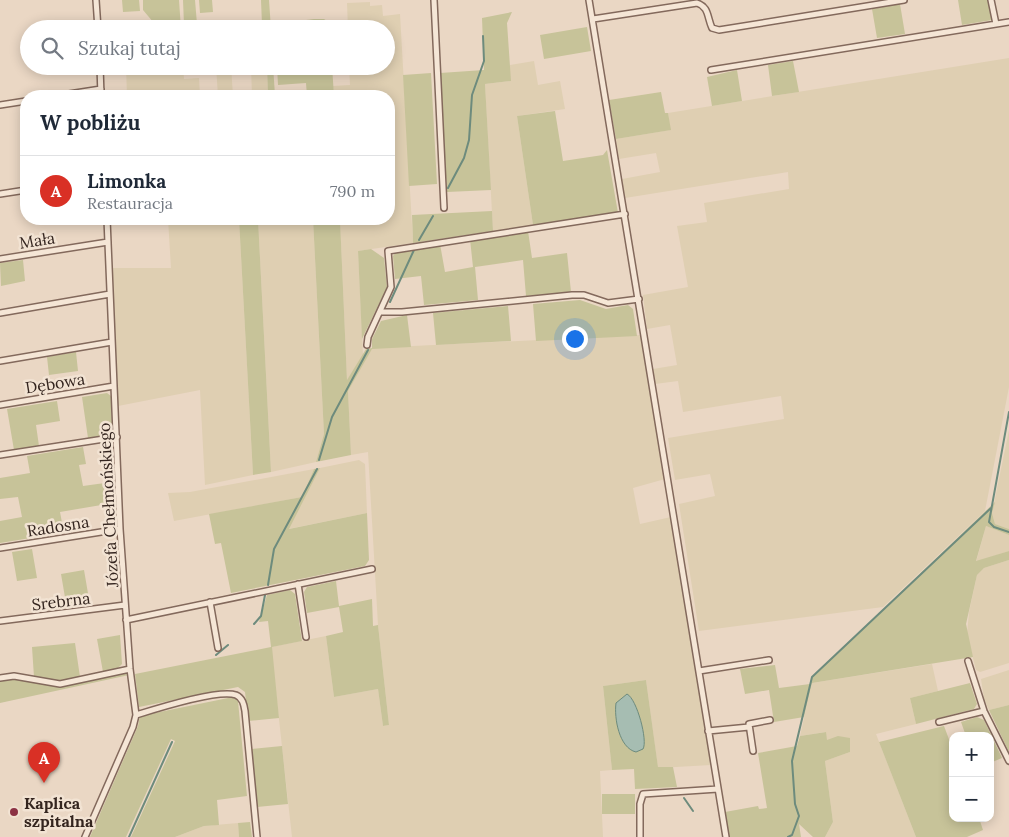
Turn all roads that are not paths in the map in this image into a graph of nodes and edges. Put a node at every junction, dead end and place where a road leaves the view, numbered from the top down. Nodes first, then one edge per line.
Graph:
1 (96, 0) edge
2 (434, 0) edge
3 (589, 0) edge
4 (904, 0) edge
5 (991, 0) edge
6 (593, 19) junction
7 (97, 20) edge
8 (1009, 22) edge
9 (996, 24) junction
10 (711, 70) dead end
11 (100, 75) edge
12 (101, 89) joint
13 (95, 90) edge
14 (20, 102) edge
15 (0, 105) edge
16 (20, 191) edge
17 (0, 194) edge
18 (444, 208) dead end
19 (625, 214) junction
20 (107, 225) edge
21 (108, 242) junction
22 (0, 259) edge
23 (110, 294) junction
24 (639, 299) junction
25 (0, 312) edge
26 (380, 312) junction
27 (112, 342) junction
28 (367, 345) dead end
29 (0, 361) edge
30 (114, 386) junction
31 (0, 405) edge
32 (117, 436) junction
33 (0, 455) edge
34 (120, 529) junction
35 (0, 548) edge
36 (372, 569) dead end
37 (298, 584) junction
38 (210, 602) junction
39 (125, 605) junction
40 (126, 620) junction
41 (0, 621) edge
42 (306, 637) dead end
43 (218, 648) dead end
44 (769, 660) dead end
45 (968, 661) dead end
46 (130, 669) junction
47 (699, 671) junction
48 (0, 678) edge
49 (984, 711) junction
50 (136, 715) junction
51 (770, 720) dead end
52 (939, 722) dead end
53 (749, 727) junction
54 (708, 731) junction
55 (753, 751) dead end
56 (1009, 761) edge
57 (718, 789) junction
58 (85, 837) edge
59 (257, 837) edge
60 (640, 837) edge
61 (726, 837) edge

1 - 7 street
2 - 18 street
3 - 6 street
4 - 6 street
5 - 9 street
6 - 19 street
8 - 9 street
9 - 10 street
11 - 12 street
12 - 13 street
14 - 15 street
16 - 17 street
19 - 24 street
19 - 26 street
20 - 21 street, Józefa Chełmońskiego
21 - 22 street, Mała
21 - 23 street, Józefa Chełmońskiego
23 - 25 street
23 - 27 street, Józefa Chełmońskiego
24 - 26 street
24 - 47 street
26 - 28 street
27 - 29 street
27 - 30 street, Józefa Chełmońskiego
30 - 31 street, Dębowa
30 - 32 street, Józefa Chełmońskiego
32 - 33 street
32 - 34 street, Józefa Chełmońskiego
34 - 35 street, Radosna
34 - 39 street, Józefa Chełmońskiego
36 - 37 street
37 - 38 street
37 - 42 street
38 - 40 street
38 - 43 street
39 - 40 street, Józefa Chełmońskiego
39 - 41 street, Srebrna
40 - 46 street, Józefa Chełmońskiego
44 - 47 street
45 - 49 street
46 - 48 street
46 - 50 street, Józefa Chełmońskiego
47 - 54 street
49 - 52 street
49 - 56 street
50 - 58 street
50 - 59 street
51 - 53 street
53 - 54 street
53 - 55 street
54 - 57 street
57 - 60 street
57 - 61 street

